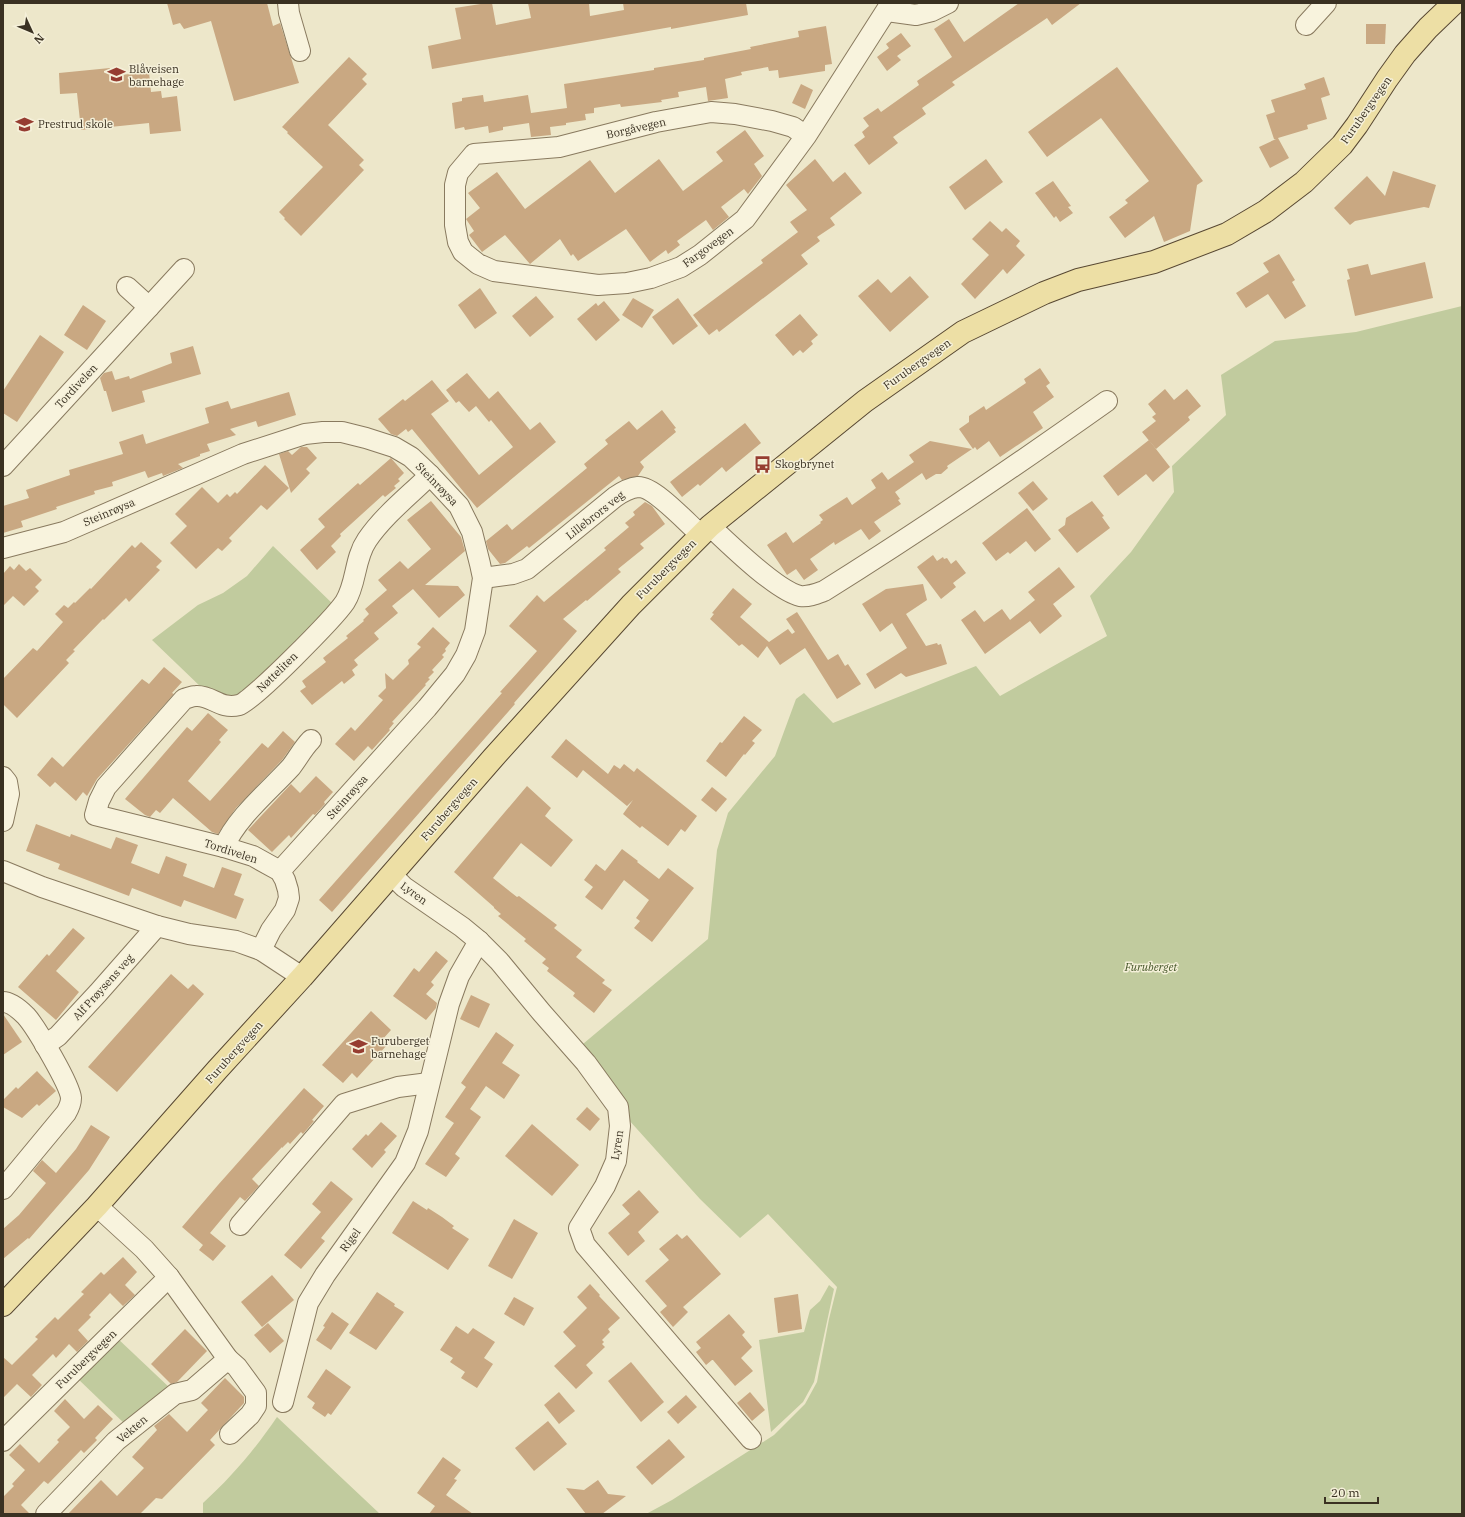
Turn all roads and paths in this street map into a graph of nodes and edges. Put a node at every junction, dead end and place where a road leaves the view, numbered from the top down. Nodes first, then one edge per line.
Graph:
1 (288, 3) edge
2 (948, 3) edge
3 (1326, 3) edge
4 (1454, 3) edge
5 (889, 7) edge
6 (1306, 25) dead end
7 (300, 51) dead end
8 (806, 136) junction
9 (466, 163) joint
10 (184, 269) dead end
11 (127, 287) dead end
12 (149, 307) junction
13 (1107, 401) dead end
14 (3, 466) edge
15 (430, 475) junction
16 (705, 531) junction
17 (3, 548) edge
18 (483, 578) junction
19 (311, 740) dead end
20 (3, 777) edge
21 (95, 815) joint
22 (3, 821) edge
23 (224, 847) junction
24 (3, 871) edge
25 (280, 871) junction
26 (392, 875) junction
27 (157, 926) junction
28 (479, 941) junction
29 (261, 950) junction
30 (302, 977) junction
31 (3, 1002) edge
32 (45, 1045) junction
33 (429, 1083) junction
34 (3, 1189) edge
35 (97, 1206) junction
36 (240, 1225) dead end
37 (169, 1277) junction
38 (3, 1305) edge
39 (228, 1359) junction
40 (283, 1402) dead end
41 (230, 1434) dead end
42 (751, 1439) dead end
43 (3, 1440) edge
44 (46, 1514) edge

1 - 7 street
2 - 5 street
3 - 6 street
4 - 16 main road, Furubergvegen
5 - 8 street, Fargovegen
8 - 9 street, Borgåvegen
8 - 9 street, Fargovegen
10 - 12 street, Tordivelen
11 - 12 street
12 - 14 street, Tordivelen
13 - 16 street
15 - 17 street, Steinrøysa
15 - 18 street, Steinrøysa
15 - 21 street, Nøtteliten
16 - 18 street, Lillebrors veg
16 - 26 main road, Furubergvegen
18 - 25 street, Steinrøysa
19 - 23 street
20 - 22 street
21 - 23 street, Tordivelen
23 - 25 street, Tordivelen
24 - 27 street
25 - 29 street
26 - 28 street, Lyren
26 - 30 main road, Furubergvegen
27 - 29 street
27 - 32 street, Alf Prøysens veg
28 - 33 street, Rigel
28 - 42 street, Lyren
29 - 30 street
30 - 35 main road, Furubergvegen
31 - 32 street
32 - 34 street
33 - 36 street
33 - 40 street, Rigel
35 - 37 street
35 - 38 main road, Furubergvegen
37 - 39 street
37 - 43 street, Furubergvegen
39 - 41 street
39 - 44 street, Vekten

